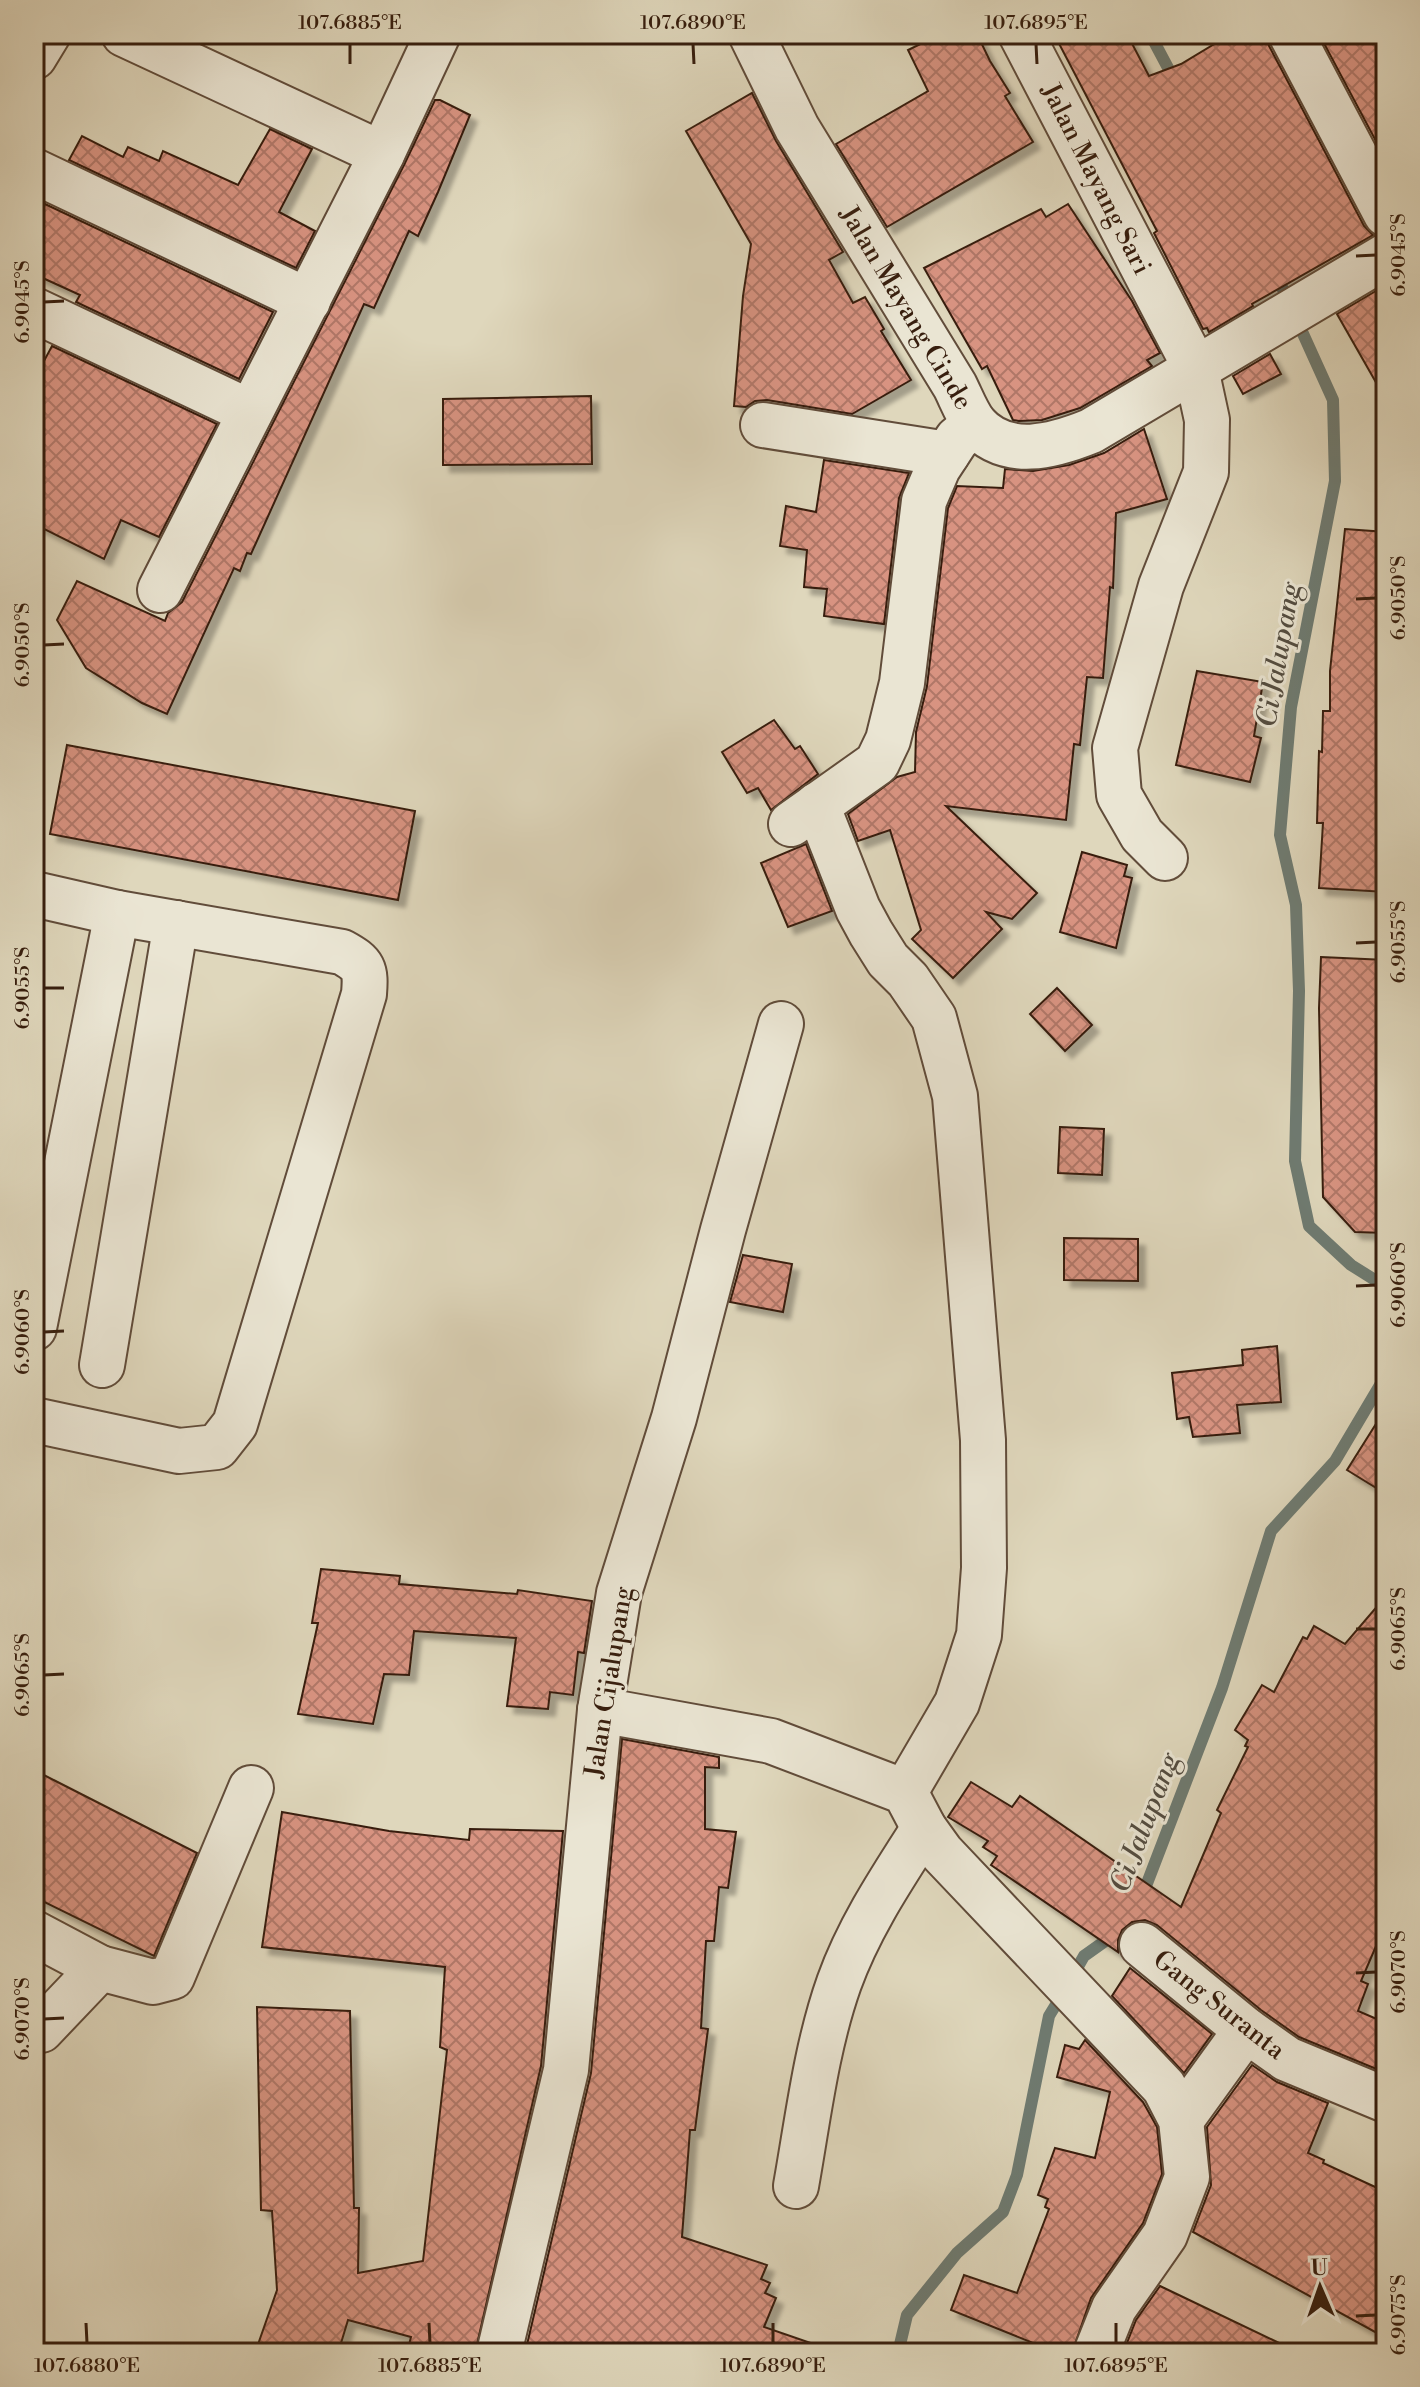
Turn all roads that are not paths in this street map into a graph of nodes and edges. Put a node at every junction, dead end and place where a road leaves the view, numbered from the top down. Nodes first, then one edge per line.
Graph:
1 (48, 34) edge
2 (124, 34) edge
3 (438, 34) edge
4 (751, 34) edge
5 (1021, 34) edge
6 (1291, 34) edge
7 (34, 57) edge
8 (382, 154) junction
9 (34, 171) edge
10 (1386, 214) edge
11 (1386, 256) edge
12 (308, 301) junction
13 (34, 310) edge
14 (1196, 369) junction
15 (250, 412) junction
16 (763, 425) dead end
17 (961, 439) junction
18 (160, 590) dead end
19 (1165, 858) dead end
20 (34, 894) edge
21 (117, 913) junction
22 (176, 923) junction
23 (781, 1024) dead end
24 (70, 1155) junction
25 (136, 1162) junction
26 (34, 1328) edge
27 (102, 1365) dead end
28 (34, 1420) edge
29 (600, 1710) junction
30 (251, 1788) dead end
31 (914, 1810) junction
32 (34, 1933) edge
33 (1142, 1945) dead end
34 (100, 1968) junction
35 (1246, 2030) junction
36 (34, 2031) edge
37 (1386, 2100) edge
38 (1181, 2120) junction
39 (796, 2186) dead end
40 (499, 2353) edge
41 (1096, 2353) edge

1 - 7 street
2 - 8 street
3 - 8 street
4 - 17 street, Jalan Mayang Cinde
5 - 14 street, Jalan Mayang Sari
6 - 10 street
8 - 12 street
9 - 12 street
11 - 14 street, Jalan Mayang Cinde
12 - 15 street
13 - 15 street
14 - 17 street, Jalan Mayang Cinde
14 - 19 street, Jalan Mayang Sari
15 - 18 street
16 - 17 street
17 - 31 street
20 - 21 street
21 - 22 street
21 - 24 street
22 - 25 street
22 - 28 street
23 - 29 street, Jalan Cijalupang
24 - 25 street
24 - 26 street
25 - 27 street
29 - 31 street
29 - 40 street, Jalan Cijalupang
30 - 34 street
31 - 38 street
31 - 39 street
32 - 34 street
33 - 35 street, Gang Suranta
34 - 36 street
35 - 37 street, Gang Suranta
35 - 38 street
38 - 41 street

